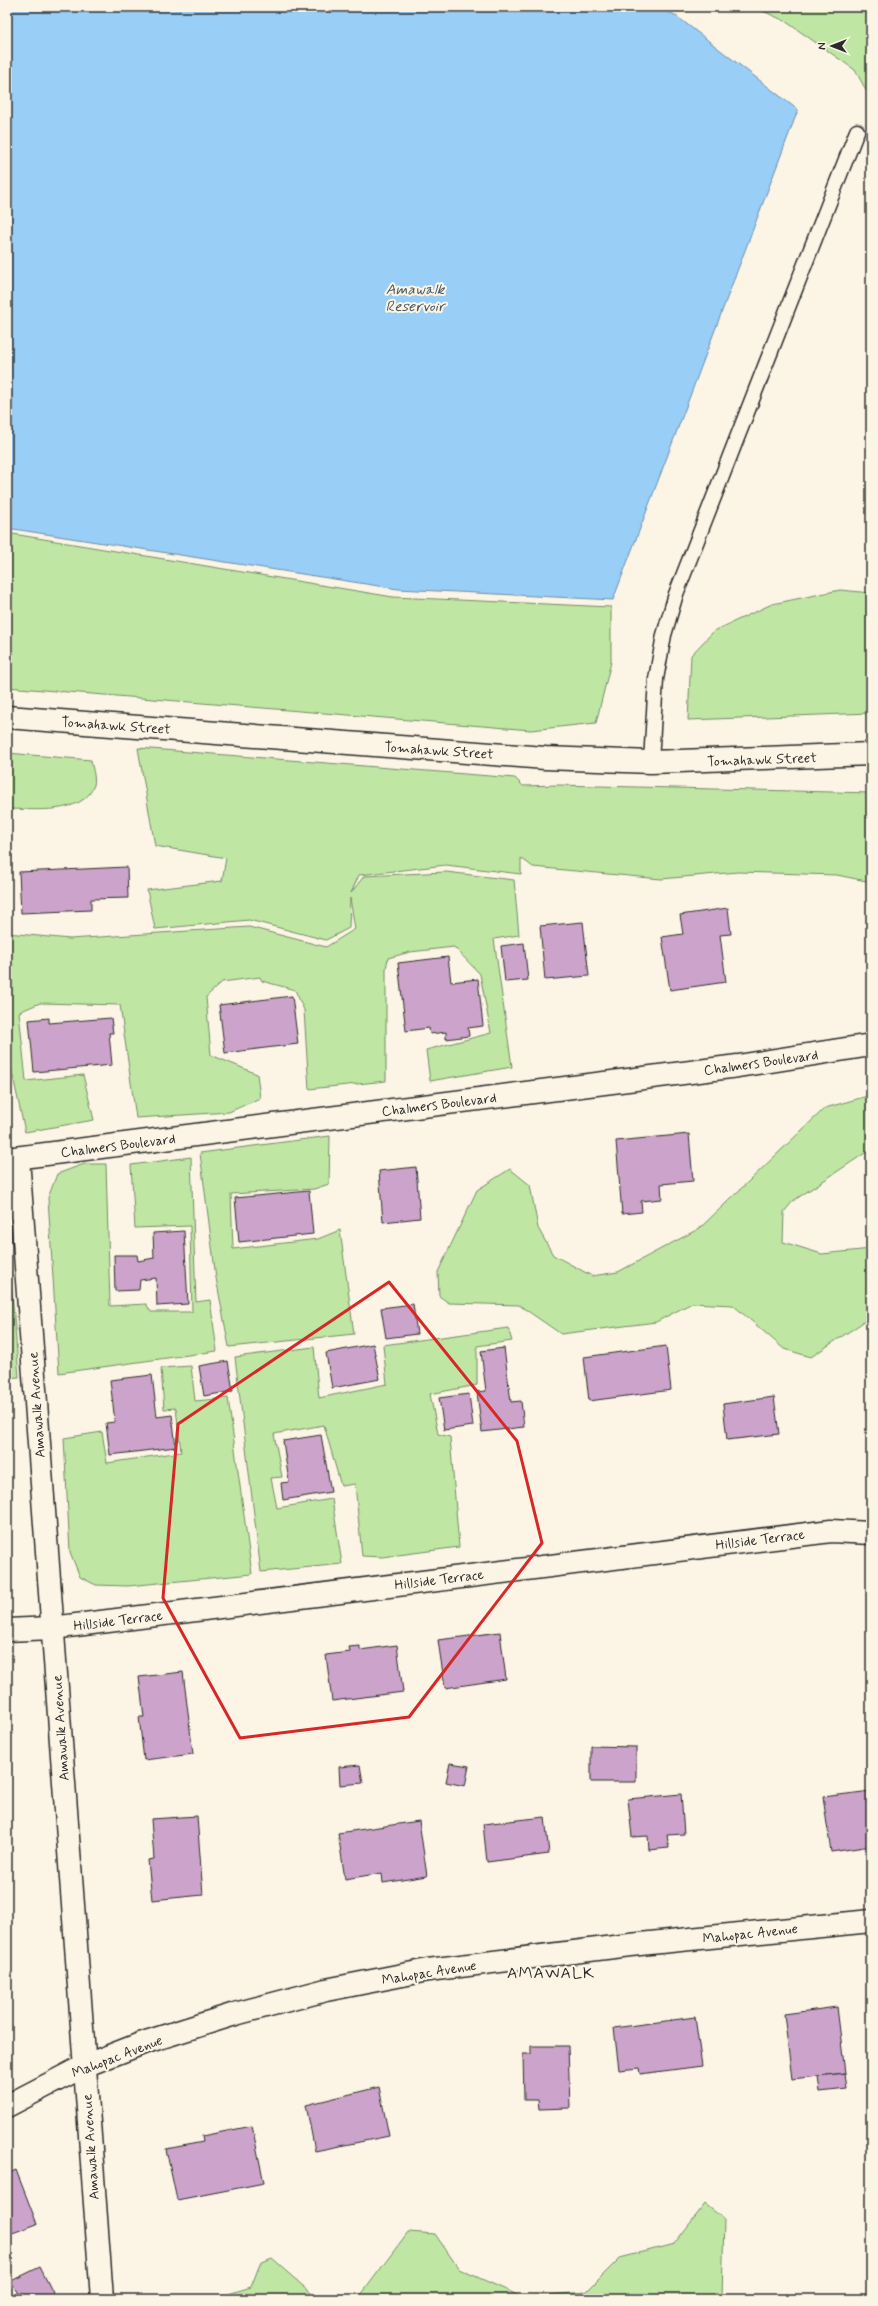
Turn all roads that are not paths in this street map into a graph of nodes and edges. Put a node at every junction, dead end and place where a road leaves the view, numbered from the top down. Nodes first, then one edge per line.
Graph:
1 (857, 131) dead end
2 (7, 717) edge
3 (871, 754) edge
4 (651, 762) junction
5 (871, 1045) edge
6 (12, 1158) edge
7 (871, 1532) edge
8 (52, 1628) junction
9 (7, 1630) edge
10 (871, 1921) edge
11 (84, 2066) junction
12 (7, 2106) edge
13 (102, 2299) edge

1 - 4 lane
2 - 4 street, Tomahawk Street
3 - 4 street, Tomahawk Street
5 - 6 street, Chalmers Boulevard
6 - 8 street, Amawalk Avenue
7 - 8 street, Hillside Terrace
8 - 9 street, Hillside Terrace
8 - 11 street, Amawalk Avenue
10 - 11 street, Mahopac Avenue
11 - 12 street, Mahopac Avenue
11 - 13 street, Amawalk Avenue

